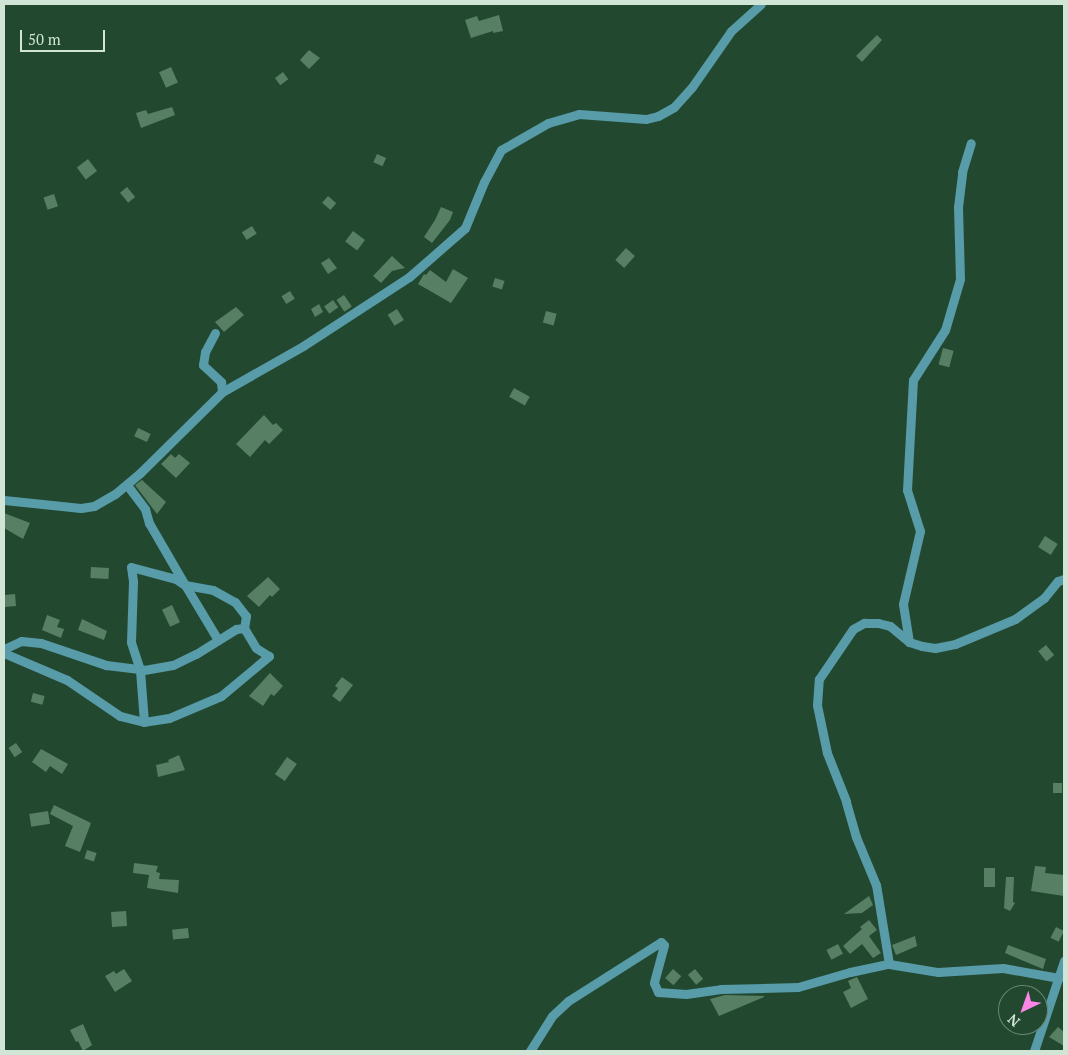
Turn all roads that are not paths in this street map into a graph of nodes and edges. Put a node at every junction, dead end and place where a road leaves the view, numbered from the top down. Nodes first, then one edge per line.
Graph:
1 (761, 4) edge
2 (971, 143) dead end
3 (215, 334) dead end
4 (222, 392) junction
5 (127, 485) junction
6 (4, 500) edge
7 (1064, 579) edge
8 (185, 585) junction
9 (244, 628) junction
10 (218, 640) junction
11 (909, 642) junction
12 (4, 651) edge
13 (140, 670) junction
14 (144, 722) junction
15 (1064, 961) edge
16 (889, 964) junction
17 (1059, 978) junction
18 (530, 1051) edge
19 (1034, 1051) edge

1 - 4 street
2 - 11 street
3 - 4 street
4 - 5 street
5 - 6 street
5 - 8 street
7 - 11 street
8 - 9 street
8 - 10 street
8 - 13 street
9 - 10 street
9 - 14 street
10 - 13 street
11 - 16 street
12 - 13 street
12 - 14 street
13 - 14 street
15 - 17 street
16 - 17 street
16 - 18 street
17 - 19 street

